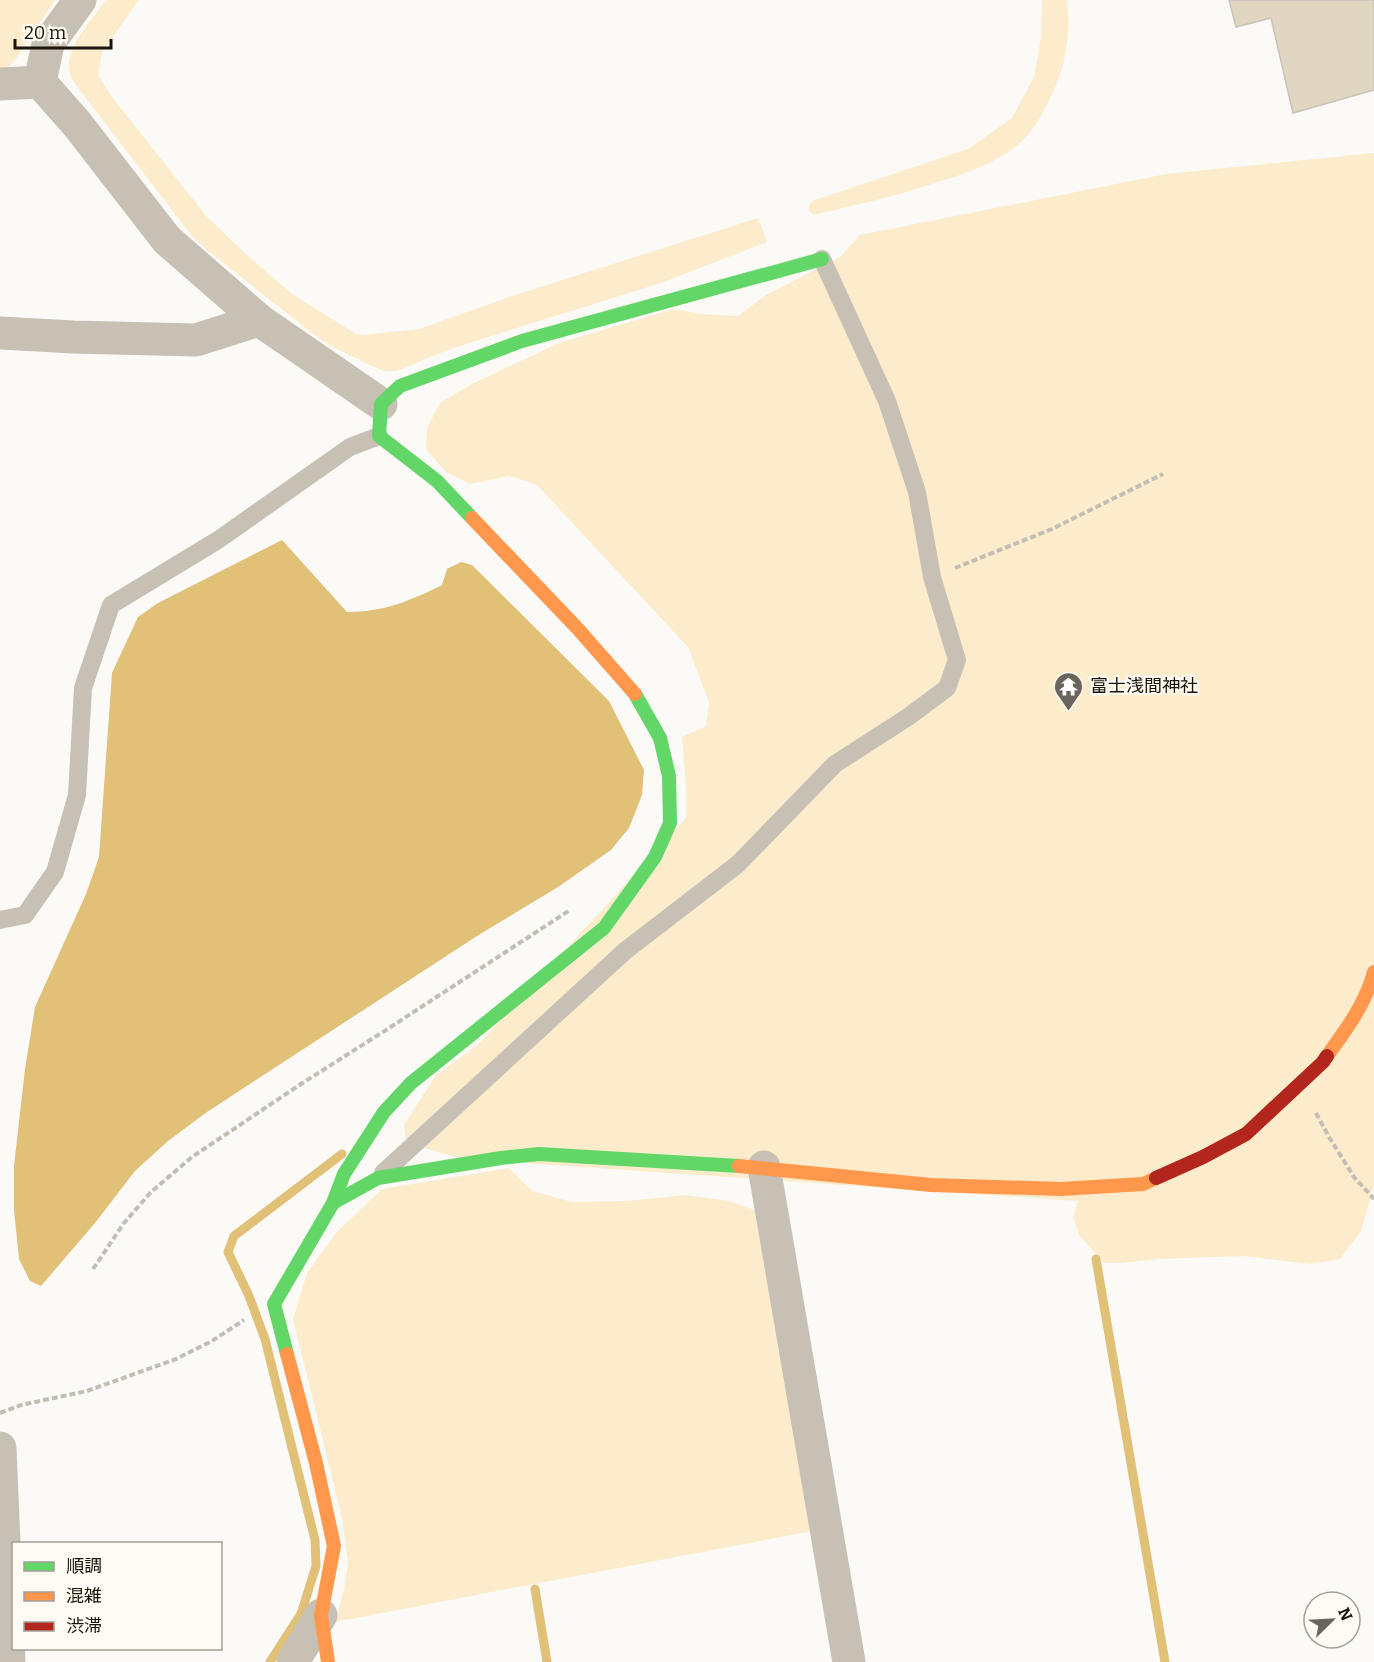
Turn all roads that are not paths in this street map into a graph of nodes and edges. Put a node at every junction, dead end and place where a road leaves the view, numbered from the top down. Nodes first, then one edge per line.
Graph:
1 (80, 0) edge
2 (40, 82) junction
3 (0, 84) edge
4 (822, 259) joint
5 (259, 320) junction
6 (0, 333) edge
7 (381, 404) junction
8 (379, 436) junction
9 (0, 920) edge
10 (1374, 972) edge
11 (764, 1167) junction
12 (378, 1178) junction
13 (333, 1203) junction
14 (0, 1448) edge
15 (321, 1616) junction
16 (9, 1662) edge
17 (293, 1662) edge
18 (328, 1662) edge
19 (849, 1662) edge

1 - 2 street
2 - 3 street
2 - 5 street
4 - 7 street
4 - 12 lane
5 - 6 street
5 - 7 street
7 - 8 street
8 - 9 lane
8 - 13 street
10 - 11 street
11 - 12 street
11 - 19 street
12 - 13 street
13 - 15 street
14 - 16 street
15 - 17 street
15 - 18 street

